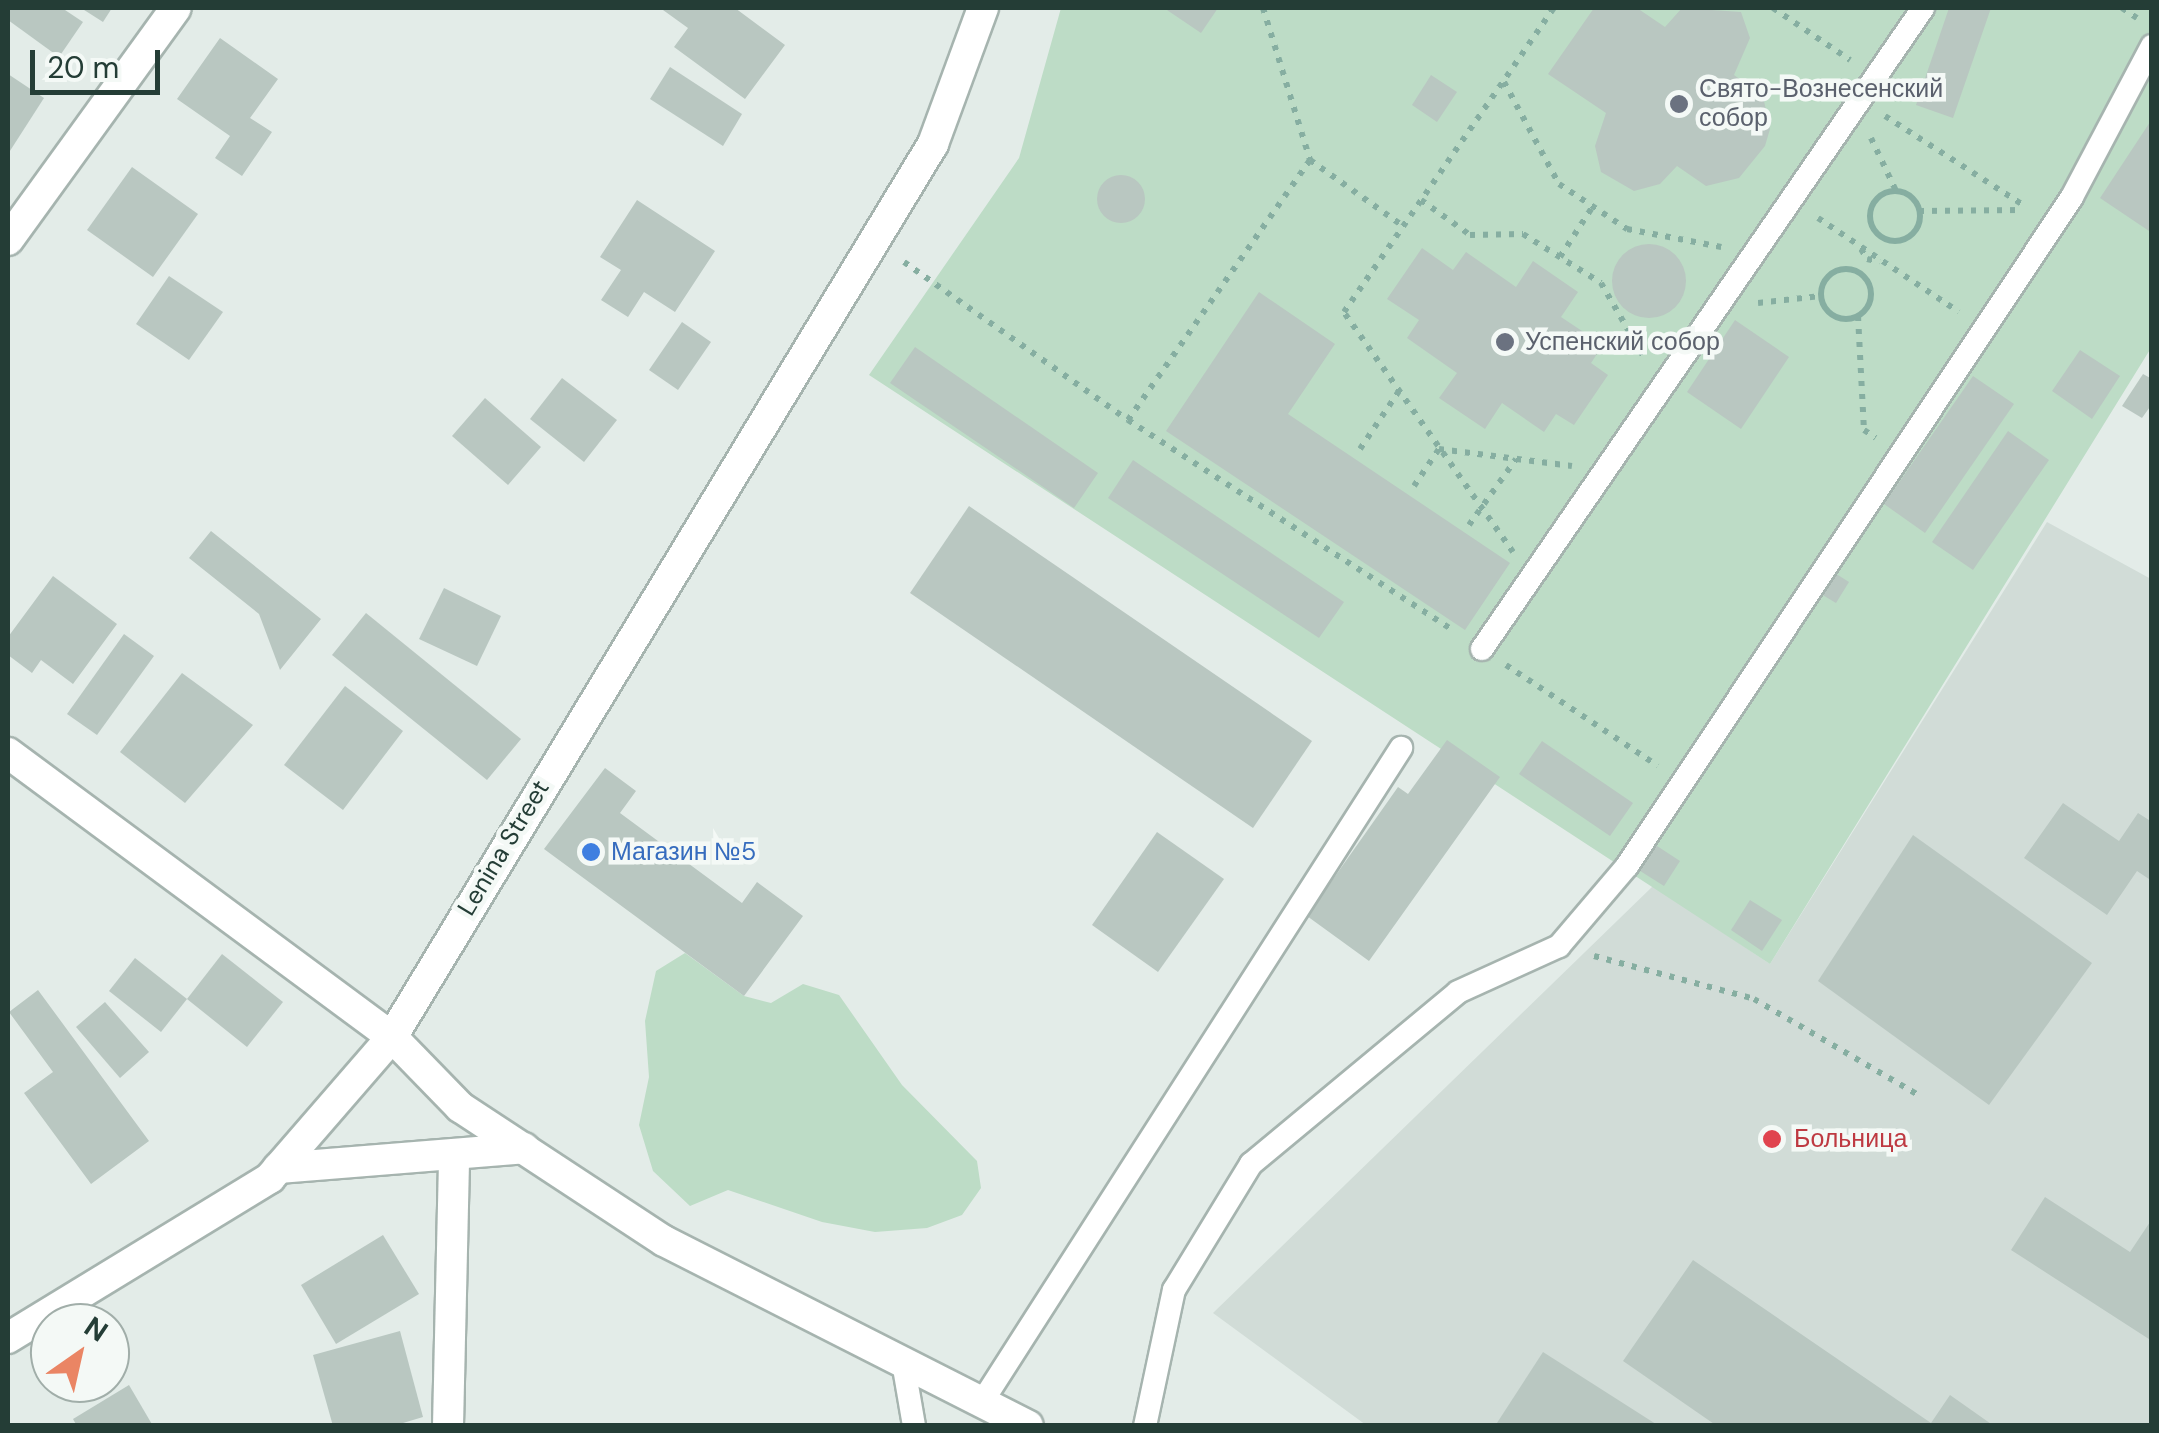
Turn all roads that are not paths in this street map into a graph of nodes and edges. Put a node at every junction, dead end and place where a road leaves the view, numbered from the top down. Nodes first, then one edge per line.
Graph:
1 (176, 8) edge
2 (983, 8) edge
3 (1922, 8) edge
4 (2152, 46) edge
5 (8, 240) edge
6 (1482, 649) road end
7 (1401, 748) dead end
8 (8, 753) edge
9 (392, 1037) junction
10 (524, 1148) junction
11 (454, 1154) junction
12 (278, 1168) junction
13 (8, 1338) edge
14 (903, 1362) junction
15 (982, 1402) junction
16 (448, 1426) edge
17 (914, 1426) edge
18 (1028, 1426) edge
19 (1145, 1426) edge

1 - 5 main road
2 - 9 main road, Lenina Street
3 - 6 lane
4 - 19 lane
7 - 15 lane
8 - 9 main road
9 - 10 main road
9 - 12 main road, Lenina Street
10 - 11 main road
10 - 14 main road
11 - 12 main road
11 - 16 main road
12 - 13 main road
14 - 15 main road
14 - 17 lane
15 - 18 main road

